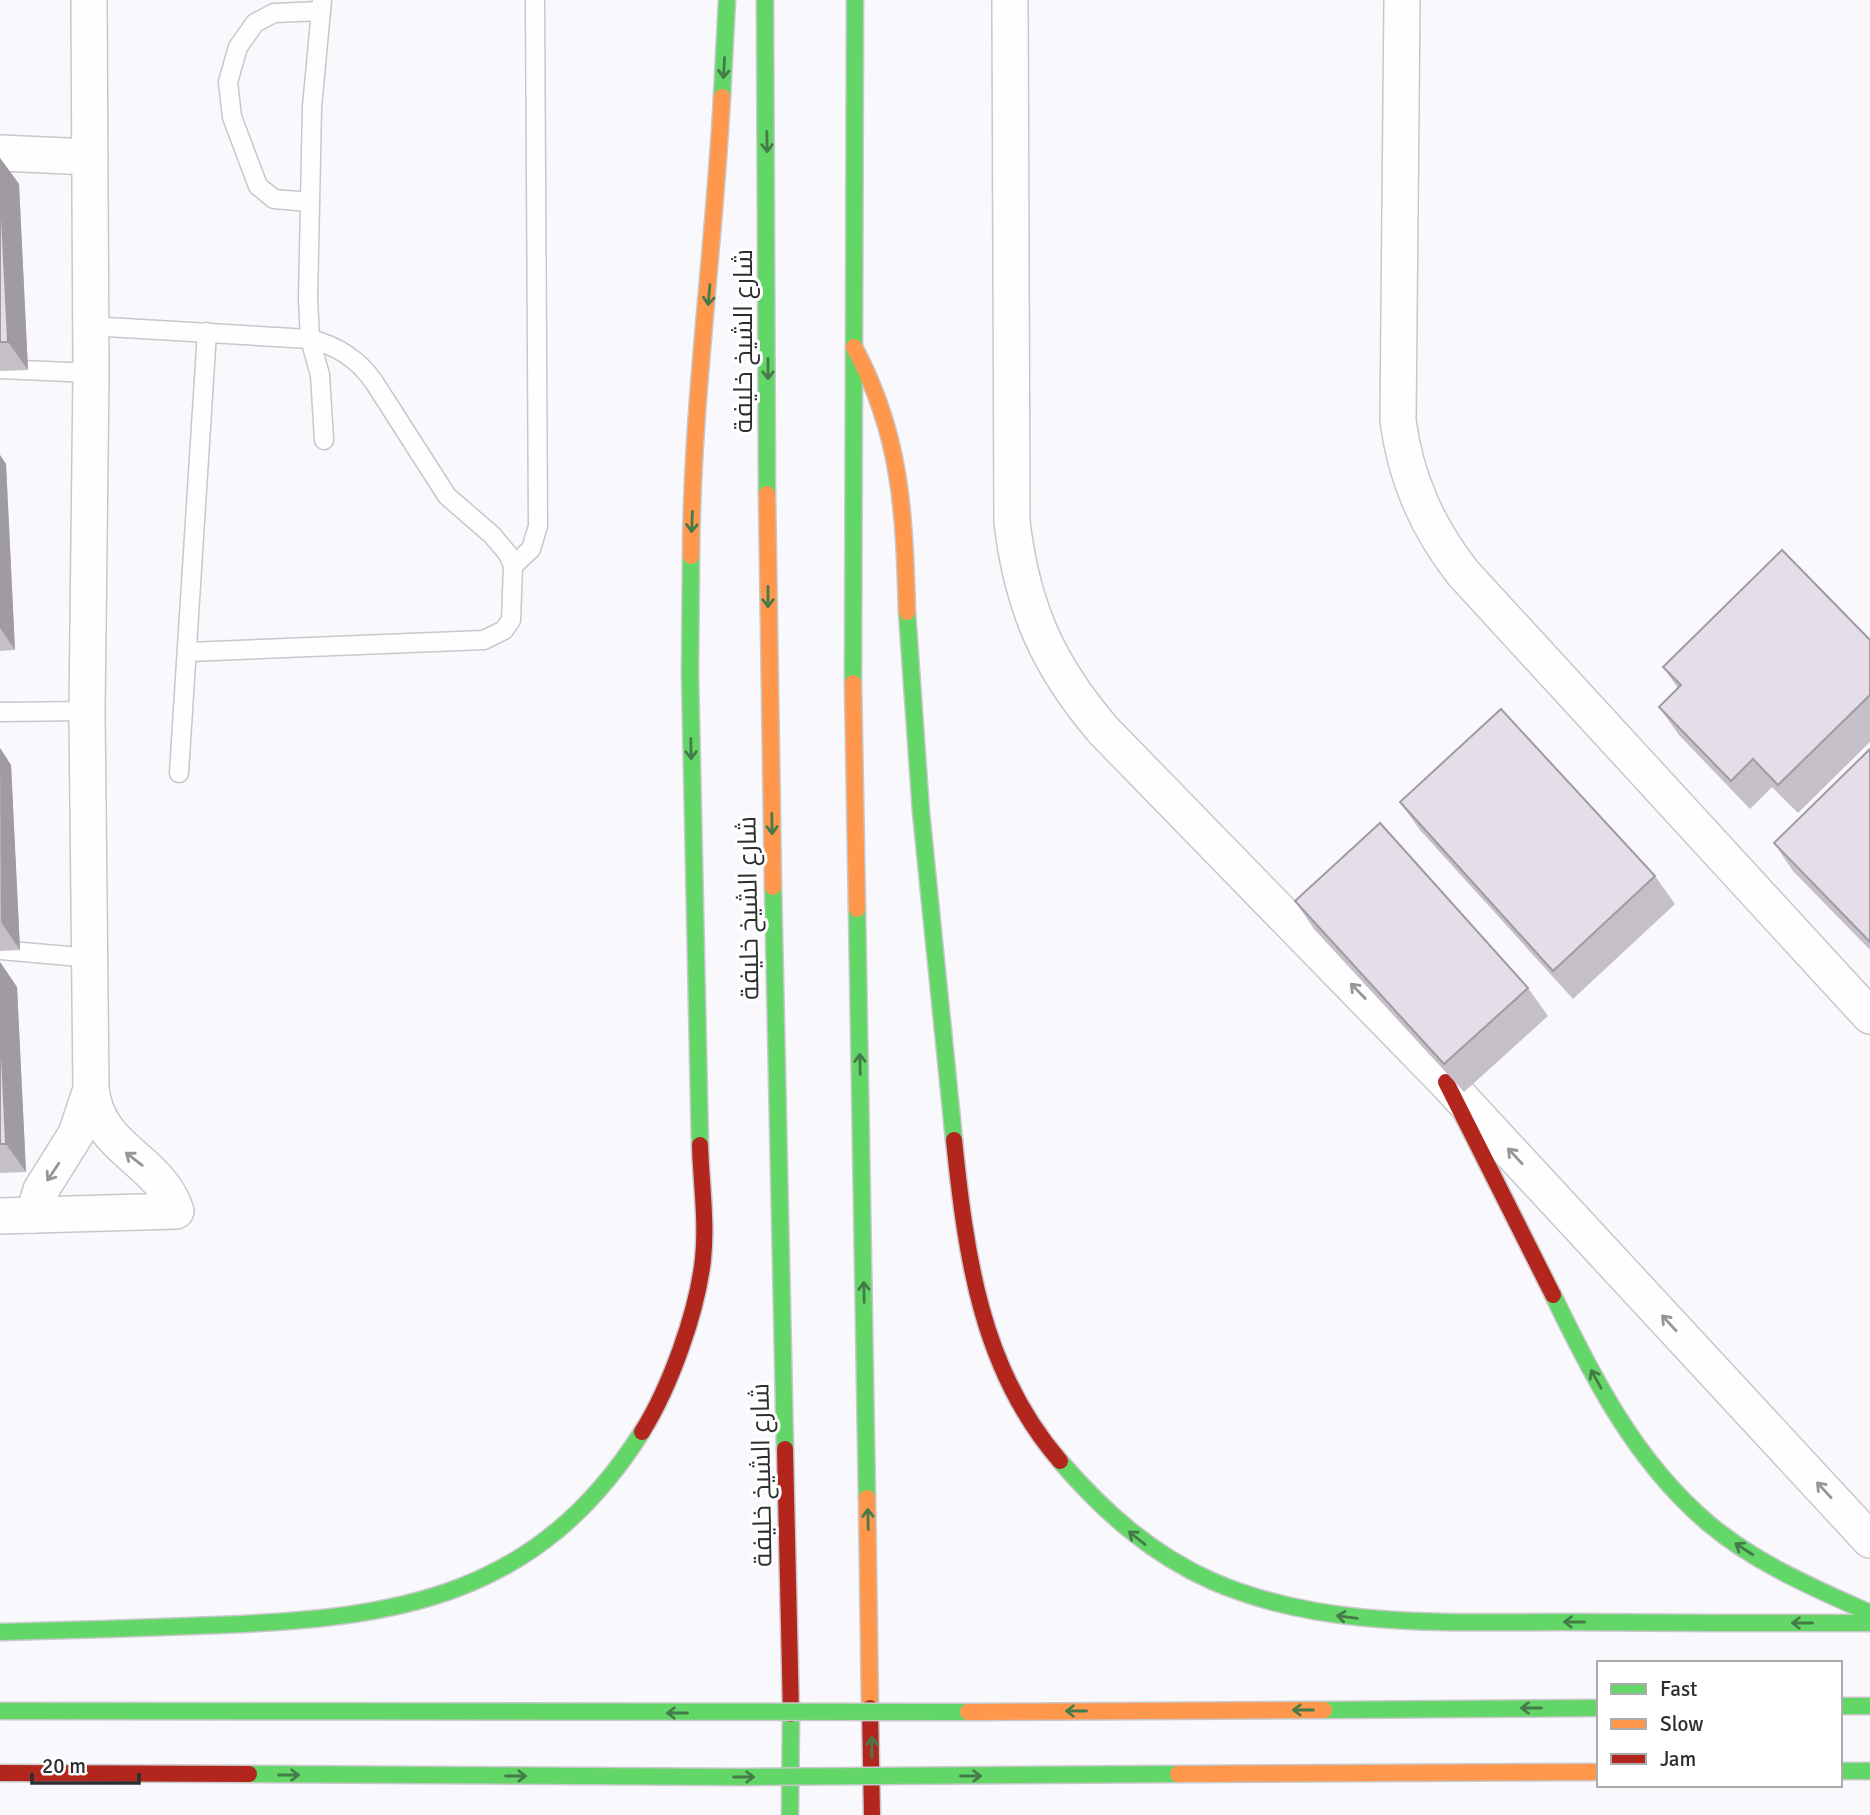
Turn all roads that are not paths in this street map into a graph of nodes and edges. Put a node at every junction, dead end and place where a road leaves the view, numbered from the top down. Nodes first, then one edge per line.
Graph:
1 (89, 0) edge
2 (535, 0) edge
3 (727, 0) edge
4 (765, 0) edge
5 (855, 0) edge
6 (1010, 0) edge
7 (1402, 0) edge
8 (321, 6) edge
9 (0, 153) edge
10 (90, 157) junction
11 (310, 202) junction
12 (90, 326) junction
13 (207, 332) junction
14 (310, 339) junction
15 (854, 347) junction
16 (0, 369) edge
17 (91, 373) junction
18 (324, 440) dead end
19 (513, 566) junction
20 (189, 652) junction
21 (87, 711) junction
22 (0, 712) edge
23 (179, 773) dead end
24 (0, 950) edge
25 (91, 958) junction
26 (1870, 1016) edge
27 (1446, 1082) junction
28 (91, 1088) junction
29 (17, 1215) edge
30 (1870, 1540) edge
31 (1870, 1613) edge
32 (1870, 1623) edge
33 (0, 1632) edge
34 (1842, 1706) edge
35 (1870, 1706) edge
36 (1597, 1708) edge
37 (0, 1710) edge
38 (1842, 1771) edge
39 (1870, 1771) edge
40 (1597, 1772) edge
41 (0, 1773) edge
42 (790, 1815) edge
43 (872, 1815) edge

1 - 10 street
2 - 19 lane
3 -> 33 main road
4 -> 42 main road, شارع الشيخ خليفة
5 - 15 main road
27 -> 6 street
7 - 26 street
8 - 11 lane
8 - 11 lane
9 - 10 street
10 - 12 street
11 - 14 lane
12 - 13 lane
12 - 17 street
13 - 14 lane
13 - 20 lane
14 - 18 lane
14 - 19 lane
32 -> 15 main road
43 -> 15 main road
16 - 17 lane
17 - 21 street
19 - 20 lane
20 - 23 lane
21 - 22 lane
21 - 25 street
24 - 25 lane
25 - 28 street
30 -> 27 street
31 -> 27 main road
28 -> 29 street
29 -> 28 street
34 - 35 main road
36 -> 37 main road, bridge
38 - 39 main road
41 -> 40 main road, bridge

